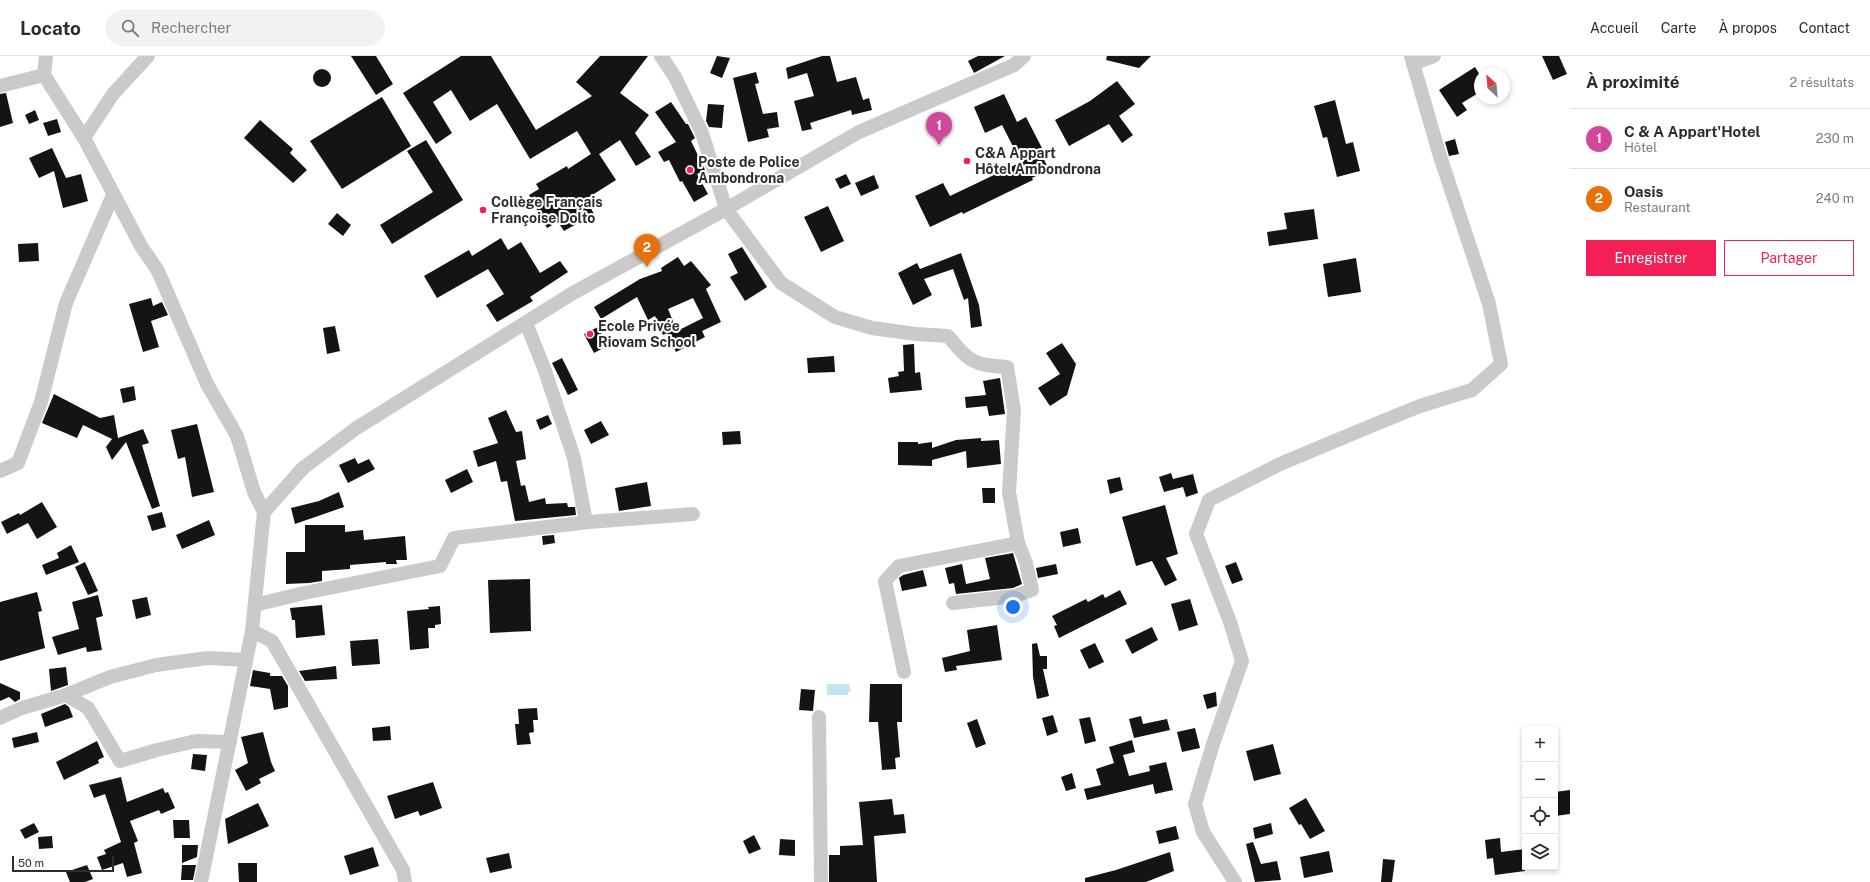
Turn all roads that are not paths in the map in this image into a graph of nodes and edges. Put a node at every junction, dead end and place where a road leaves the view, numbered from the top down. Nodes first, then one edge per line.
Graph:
1 (46, 56) edge
2 (148, 56) edge
3 (661, 56) edge
4 (1024, 56) edge
5 (1434, 56) edge
6 (1412, 60) edge
7 (44, 75) junction
8 (0, 86) edge
9 (84, 138) junction
10 (113, 195) junction
11 (726, 209) junction
12 (526, 323) junction
13 (0, 471) edge
14 (264, 512) junction
15 (692, 514) dead end
16 (586, 522) junction
17 (1018, 543) junction
18 (953, 603) dead end
19 (255, 605) junction
20 (252, 631) junction
21 (246, 660) junction
22 (904, 672) dead end
23 (66, 695) junction
24 (819, 717) dead end
25 (0, 718) edge
26 (230, 742) junction
27 (201, 882) edge
28 (405, 882) edge
29 (821, 882) edge
30 (1235, 882) edge

1 - 7 street
2 - 9 street
3 - 11 street
4 - 11 street
5 - 6 street
6 - 30 street
7 - 8 street
7 - 9 street
9 - 10 street
10 - 13 street
10 - 14 street
11 - 12 street
11 - 17 street
12 - 14 street
12 - 16 street
14 - 19 street
15 - 16 street
16 - 19 street
17 - 18 street
17 - 22 street
19 - 20 street
20 - 21 street
20 - 28 street
21 - 23 street
21 - 26 street
23 - 25 street
23 - 26 street
24 - 29 street
26 - 27 street

